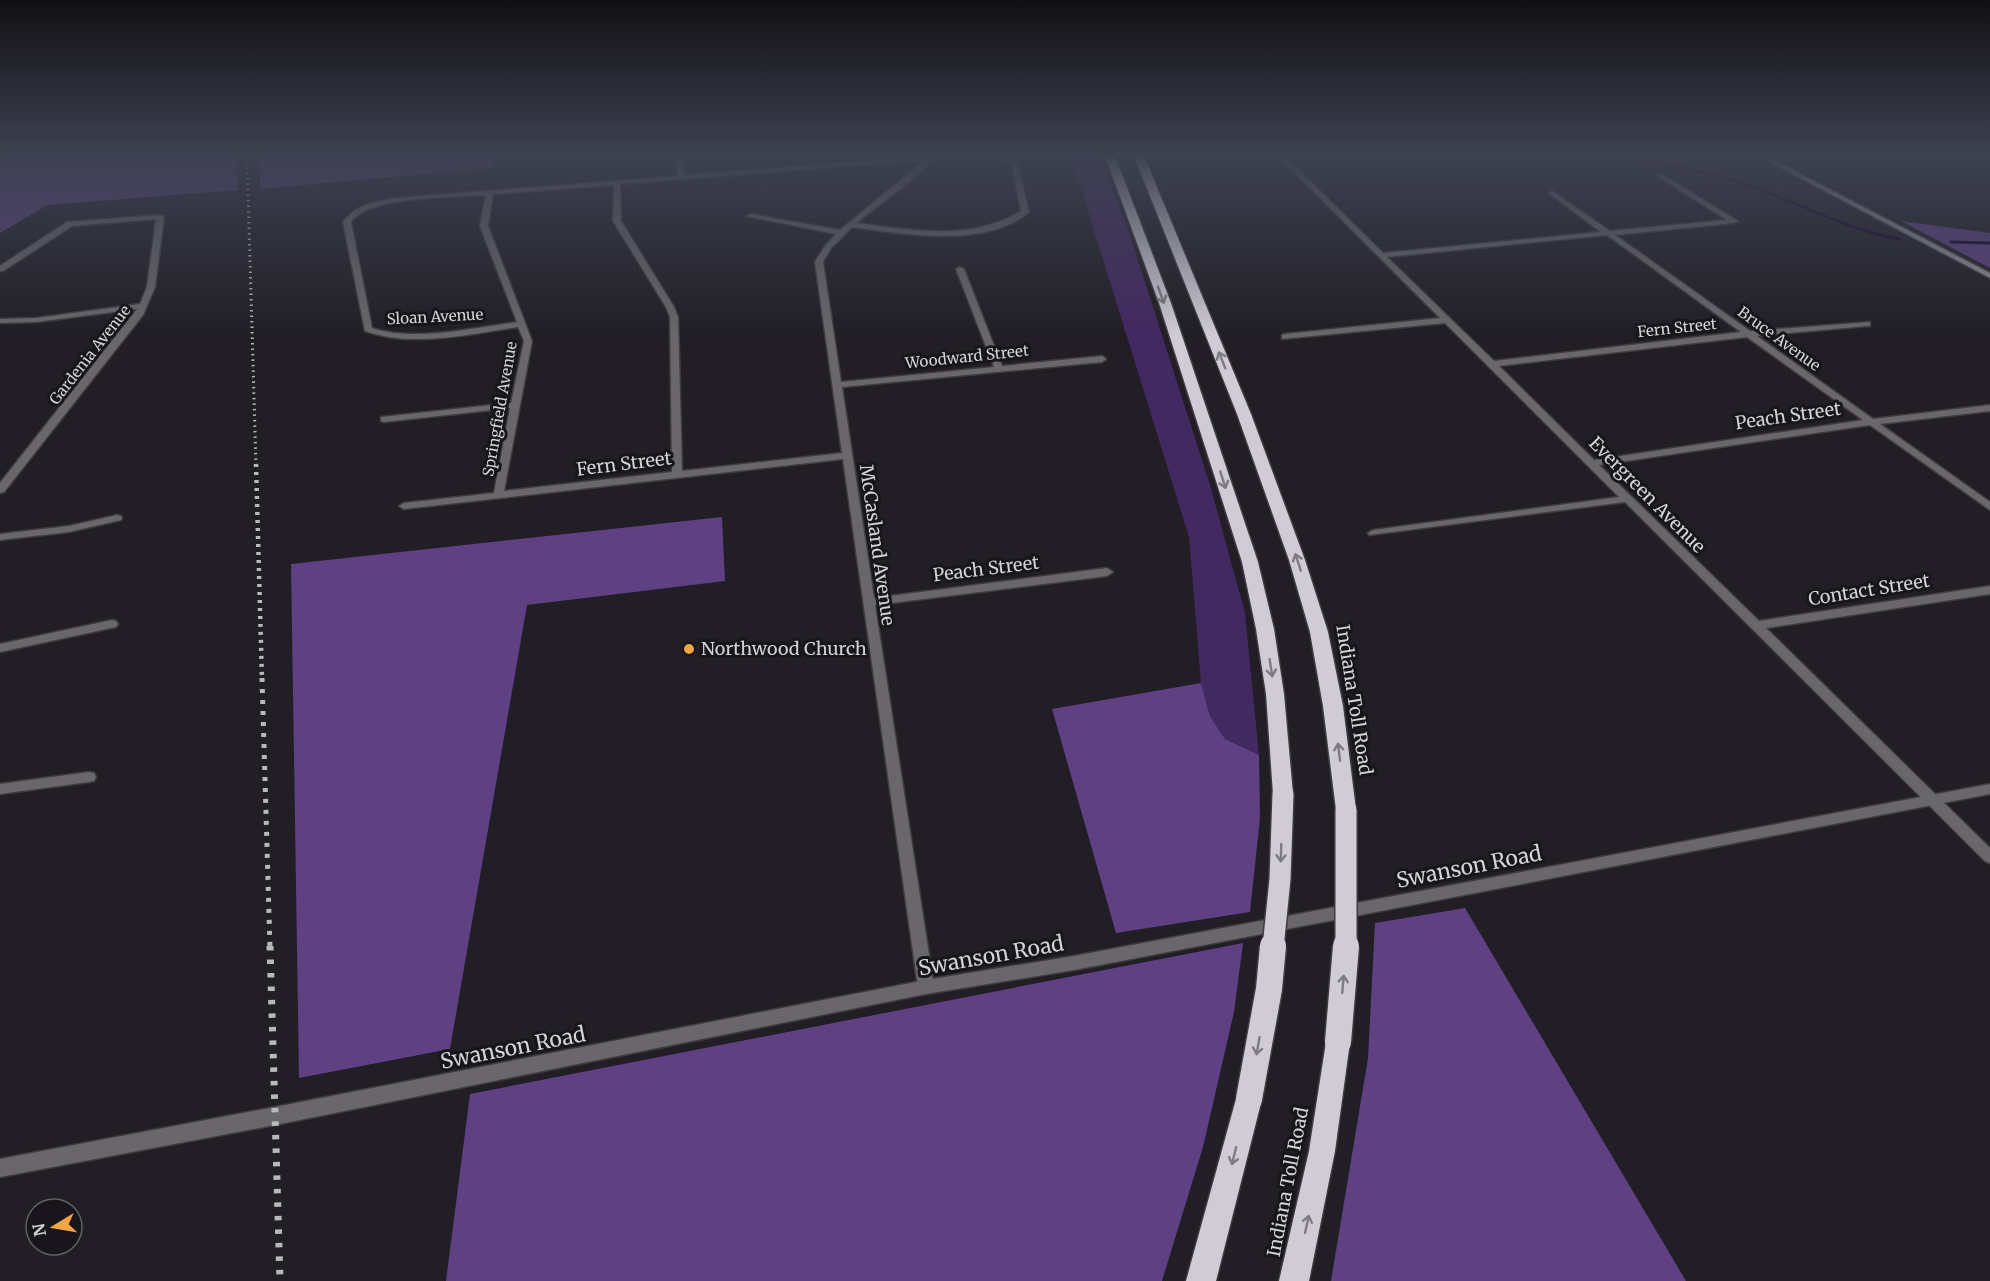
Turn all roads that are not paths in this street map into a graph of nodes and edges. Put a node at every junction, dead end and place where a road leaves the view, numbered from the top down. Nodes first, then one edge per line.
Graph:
1 (352, 216) edge
2 (486, 216) edge
3 (617, 216) edge
4 (750, 216) dead end
5 (863, 216) edge
6 (1021, 216) edge
7 (1132, 216) edge
8 (1162, 216) edge
9 (1342, 216) edge
10 (1584, 216) edge
11 (1725, 216) edge
12 (1875, 216) edge
13 (852, 225) junction
14 (842, 233) junction
15 (1608, 233) junction
16 (1382, 255) junction
17 (0, 269) edge
18 (960, 269) dead end
19 (1990, 276) edge
20 (144, 306) junction
21 (1447, 320) junction
22 (0, 321) edge
23 (523, 324) junction
24 (1867, 324) dead end
25 (1749, 334) junction
26 (1285, 338) dead end
27 (1102, 359) dead end
28 (1491, 364) junction
29 (999, 369) junction
30 (836, 385) junction
31 (516, 405) junction
32 (1990, 408) edge
33 (384, 419) dead end
34 (1872, 422) junction
35 (848, 455) junction
36 (1591, 463) junction
37 (677, 475) junction
38 (0, 490) edge
39 (498, 496) junction
40 (1627, 499) junction
41 (404, 506) dead end
42 (1990, 507) edge
43 (117, 518) dead end
44 (1373, 533) dead end
45 (0, 537) edge
46 (1107, 572) dead end
47 (1990, 590) edge
48 (869, 602) junction
49 (112, 624) dead end
50 (1754, 626) junction
51 (0, 648) edge
52 (89, 777) dead end
53 (0, 789) edge
54 (1990, 789) edge
55 (1933, 800) junction
56 (1990, 856) edge
57 (926, 987) junction
58 (0, 1168) edge
59 (1201, 1281) edge
60 (1294, 1281) edge

1 - 23 street, Sloan Avenue
2 - 23 street, Springfield Avenue
3 - 37 street
4 - 14 street
5 - 13 street, McCasland Avenue
6 - 13 street
7 -> 59 highway, bridge
60 -> 8 highway, Indiana Toll Road, bridge
9 - 16 street, Evergreen Avenue
10 - 15 street, Bruce Avenue
11 - 15 street
12 - 19 main road
13 - 14 street, McCasland Avenue
14 - 30 street, McCasland Avenue
15 - 16 street
15 - 25 street, Bruce Avenue
16 - 21 street, Evergreen Avenue
17 - 20 street, Gardenia Avenue
18 - 29 street
20 - 22 street
20 - 38 street, Gardenia Avenue
21 - 26 street
21 - 28 street, Evergreen Avenue
23 - 31 street, Springfield Avenue
24 - 25 street, Fern Street
25 - 28 street, Fern Street
25 - 34 street, Bruce Avenue
27 - 29 street, Woodward Street
28 - 36 street, Evergreen Avenue
29 - 30 street, Woodward Street
30 - 35 street, McCasland Avenue
31 - 33 street
31 - 39 street, Springfield Avenue
32 - 34 street, Peach Street
34 - 36 street, Peach Street
34 - 42 street, Bruce Avenue
35 - 37 street, Fern Street
35 - 48 street, McCasland Avenue
36 - 40 street, Evergreen Avenue
37 - 39 street, Fern Street
39 - 41 street, Fern Street
40 - 44 street
40 - 50 street, Evergreen Avenue
43 - 45 street
46 - 48 street, Peach Street
47 - 50 street, Contact Street
48 - 57 street, McCasland Avenue
49 - 51 street
50 - 55 street, Evergreen Avenue
52 - 53 street
54 - 55 street, Swanson Road
55 - 56 street, Evergreen Avenue
55 - 57 street, Swanson Road
57 - 58 street, Swanson Road

